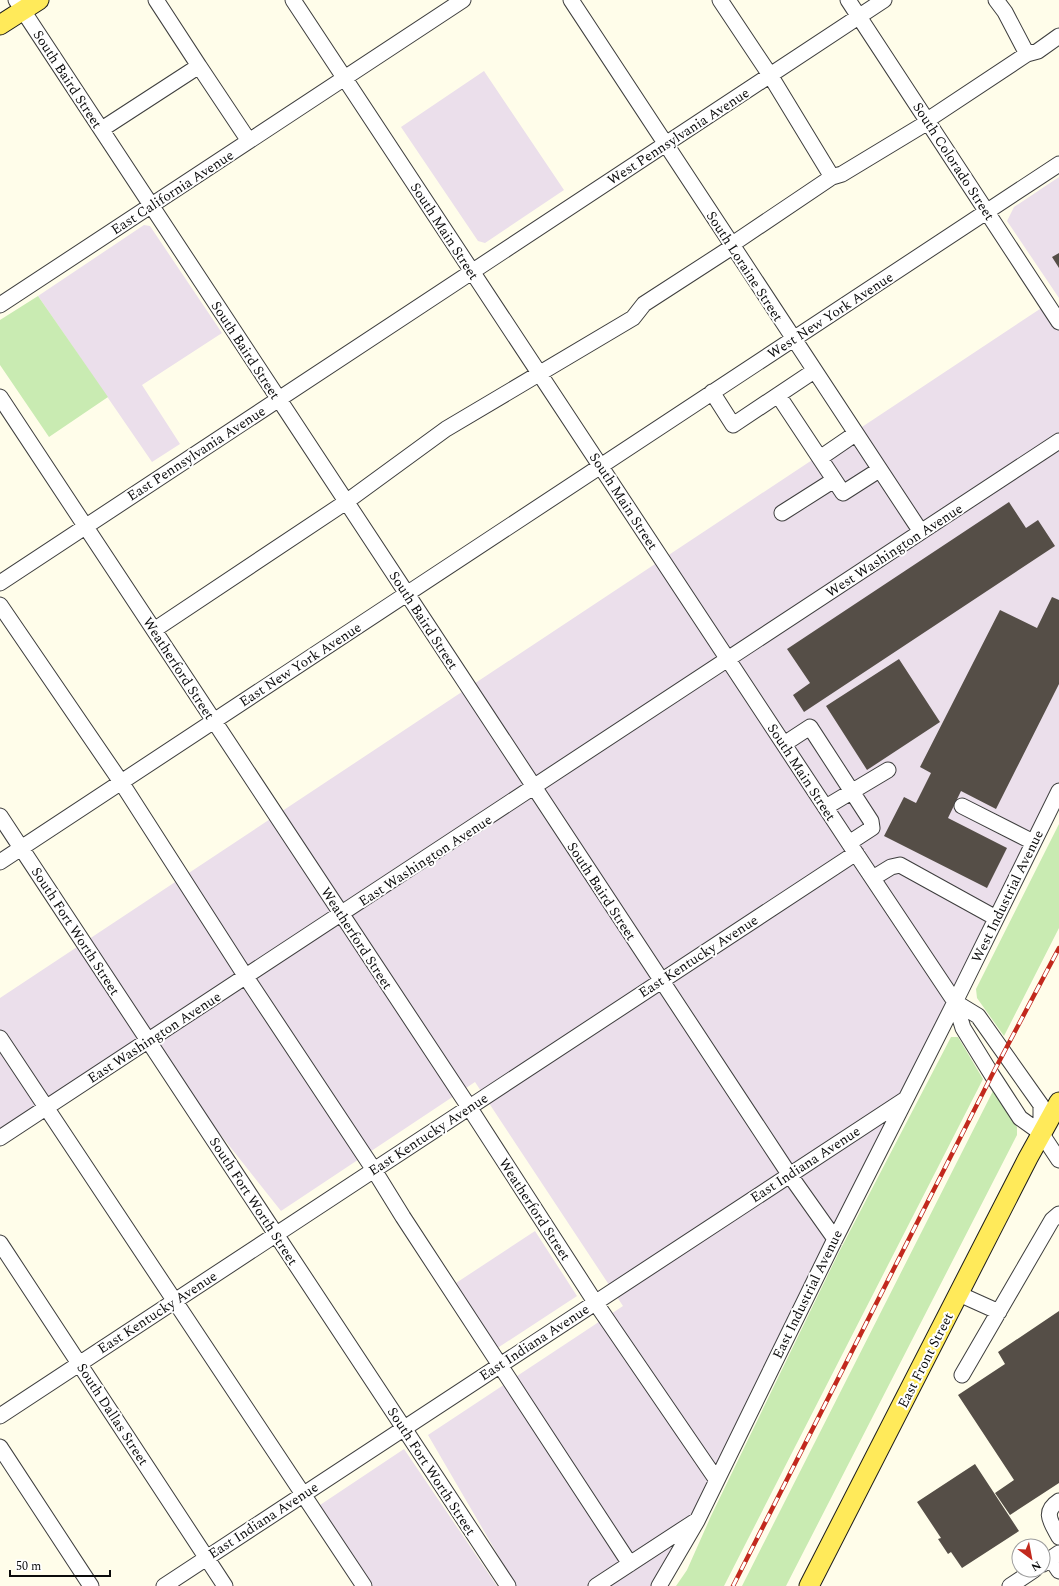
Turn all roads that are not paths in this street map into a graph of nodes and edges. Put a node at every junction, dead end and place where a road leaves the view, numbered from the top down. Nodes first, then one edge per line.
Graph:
1 (39, 0) edge
2 (156, 0) edge
3 (293, 0) edge
4 (463, 0) edge
5 (571, 0) edge
6 (720, 0) edge
7 (848, 0) edge
8 (884, 0) edge
9 (996, 0) edge
10 (20, 5) edge
11 (859, 16) junction
12 (0, 25) edge
13 (1059, 36) edge
14 (1027, 54) junction
15 (199, 66) junction
16 (770, 75) junction
17 (344, 78) junction
18 (928, 122) junction
19 (102, 129) junction
20 (249, 141) junction
21 (665, 145) junction
22 (1059, 164) edge
23 (832, 177) junction
24 (152, 205) junction
25 (987, 211) junction
26 (732, 247) junction
27 (472, 271) junction
28 (0, 306) edge
29 (1059, 322) edge
30 (793, 339) junction
31 (814, 371) junction
32 (540, 374) junction
33 (712, 392) junction
34 (778, 395) junction
35 (0, 397) edge
36 (278, 399) junction
37 (855, 434) junction
38 (1059, 441) edge
39 (820, 458) junction
40 (600, 466) junction
41 (879, 470) junction
42 (834, 480) junction
43 (346, 502) junction
44 (782, 513) dead end
45 (85, 526) junction
46 (921, 532) junction
47 (0, 583) edge
48 (407, 594) junction
49 (0, 605) edge
50 (154, 630) junction
51 (728, 659) junction
52 (214, 721) junction
53 (784, 744) junction
54 (888, 770) dead end
55 (121, 782) junction
56 (534, 788) junction
57 (852, 791) junction
58 (1059, 791) edge
59 (962, 806) dead end
60 (826, 807) junction
61 (0, 816) edge
62 (1033, 842) junction
63 (21, 848) junction
64 (853, 848) junction
65 (0, 862) edge
66 (873, 878) junction
67 (342, 914) junction
68 (996, 918) junction
69 (246, 977) junction
70 (662, 980) junction
71 (955, 1002) junction
72 (0, 1038) edge
73 (148, 1041) junction
74 (904, 1099) junction
75 (1059, 1102) edge
76 (469, 1107) junction
77 (46, 1108) junction
78 (1041, 1133) junction
79 (0, 1138) edge
80 (1059, 1160) edge
81 (374, 1170) junction
82 (789, 1174) junction
83 (1059, 1214) edge
84 (276, 1234) junction
85 (834, 1238) junction
86 (0, 1243) edge
87 (959, 1294) junction
88 (174, 1301) junction
89 (596, 1302) junction
90 (999, 1312) junction
91 (80, 1364) junction
92 (499, 1365) junction
93 (962, 1375) dead end
94 (0, 1416) edge
95 (404, 1428) junction
96 (0, 1447) edge
97 (716, 1479) junction
98 (303, 1494) junction
99 (1059, 1501) edge
100 (697, 1520) junction
101 (1059, 1536) edge
102 (206, 1558) junction
103 (630, 1564) junction
104 (1022, 1578) edge
105 (91, 1586) edge
106 (164, 1586) edge
107 (225, 1586) edge
108 (364, 1586) edge
109 (508, 1586) edge
110 (596, 1586) edge
111 (658, 1586) edge
112 (809, 1586) edge
113 (1010, 1586) edge

1 - 10 main road
2 - 15 street
3 - 17 street, South Main Street
4 - 17 street, East California Avenue
5 - 21 street, South Loraine Street
6 - 16 street
7 - 11 street, South Colorado Street
8 - 11 street, West Pennsylvania Avenue
9 - 14 street
10 - 12 main road
10 - 19 street, South Baird Street
11 - 16 street, West Pennsylvania Avenue
11 - 18 street, South Colorado Street
13 - 14 street
14 - 18 street
15 - 19 street
15 - 20 street
16 - 21 street, West Pennsylvania Avenue
16 - 23 street
17 - 20 street, East California Avenue
17 - 27 street, South Main Street
18 - 23 street
18 - 25 street, South Colorado Street
19 - 24 street, South Baird Street
20 - 24 street, East California Avenue
21 - 26 street, South Loraine Street
21 - 27 street, West Pennsylvania Avenue
22 - 25 street, West New York Avenue
23 - 26 street
24 - 28 street, East California Avenue
24 - 36 street, South Baird Street
25 - 29 street, South Colorado Street
25 - 30 street, West New York Avenue
26 - 30 street, South Loraine Street
26 - 32 street
27 - 32 street, South Main Street
27 - 36 street, East Pennsylvania Avenue
30 - 31 street, South Loraine Street
30 - 33 street, West New York Avenue
31 - 34 street
31 - 37 street, South Loraine Street
32 - 40 street, South Main Street
32 - 43 street
33 - 34 street
33 - 40 street, West New York Avenue
34 - 39 street
35 - 45 street, Weatherford Street
36 - 43 street, South Baird Street
36 - 45 street, East Pennsylvania Avenue
37 - 39 street
37 - 41 street, South Loraine Street
38 - 46 street, West Washington Avenue
39 - 42 street
40 - 48 street, East New York Avenue
40 - 51 street, South Main Street
41 - 42 street
41 - 46 street, South Loraine Street
42 - 44 street
43 - 48 street, South Baird Street
43 - 50 street
45 - 47 street, East Pennsylvania Avenue
45 - 50 street, Weatherford Street
46 - 51 street, West Washington Avenue
48 - 52 street, East New York Avenue
48 - 56 street, South Baird Street
49 - 55 street
50 - 52 street, Weatherford Street
51 - 53 street, South Main Street
51 - 56 street, East Washington Avenue
52 - 55 street, East New York Avenue
52 - 67 street, Weatherford Street
53 - 57 street
53 - 60 street, South Main Street
54 - 57 street
55 - 63 street, East New York Avenue
55 - 69 street
56 - 67 street, East Washington Avenue
56 - 70 street, South Baird Street
57 - 60 street
57 - 64 street, East Kentucky Avenue
58 - 62 street, West Industrial Avenue
59 - 62 street
60 - 64 street, South Main Street
61 - 63 street, South Fort Worth Street
62 - 68 street, West Industrial Avenue
63 - 65 street, East New York Avenue
63 - 73 street, South Fort Worth Street
64 - 66 street, South Main Street
64 - 70 street, East Kentucky Avenue
66 - 68 street
66 - 71 street, South Main Street
67 - 69 street, East Washington Avenue
67 - 76 street, Weatherford Street
68 - 71 street, West Industrial Avenue
69 - 73 street, East Washington Avenue
69 - 81 street
70 - 76 street, East Kentucky Avenue
70 - 82 street, South Baird Street
71 - 74 street, East Industrial Avenue
71 - 78 street, South Main Street
71 - 78 street, South Main Street
72 - 77 street
73 - 77 street, East Washington Avenue
73 - 84 street, South Fort Worth Street
74 - 82 street, East Indiana Avenue
74 - 85 street, East Industrial Avenue
75 - 78 main road, East Front Street
76 - 81 street, East Kentucky Avenue
76 - 89 street, Weatherford Street
77 - 79 street, East Washington Avenue
77 - 88 street
78 - 80 street, South Main Street
78 - 87 main road, East Front Street
81 - 84 street, East Kentucky Avenue
81 - 92 street
82 - 85 street, South Baird Street
82 - 89 street, East Indiana Avenue
83 - 90 street
84 - 88 street, East Kentucky Avenue
84 - 95 street, South Fort Worth Street
85 - 97 street, East Industrial Avenue
86 - 91 street, South Dallas Street
87 - 90 street
87 - 112 main road, East Front Street
88 - 91 street, East Kentucky Avenue
88 - 98 street
89 - 92 street, East Indiana Avenue
89 - 97 street, Weatherford Street
90 - 93 street
91 - 94 street, East Kentucky Avenue
91 - 102 street, South Dallas Street
92 - 95 street, East Indiana Avenue
92 - 103 street
95 - 98 street, East Indiana Avenue
95 - 109 street, South Fort Worth Street
96 - 105 street
97 - 100 street, East Industrial Avenue
98 - 102 street, East Indiana Avenue
98 - 108 street
99 - 101 street
100 - 103 street
100 - 111 street, East Industrial Avenue
102 - 106 street, East Indiana Avenue
102 - 107 street, South Dallas Street
103 - 110 street
104 - 113 street

